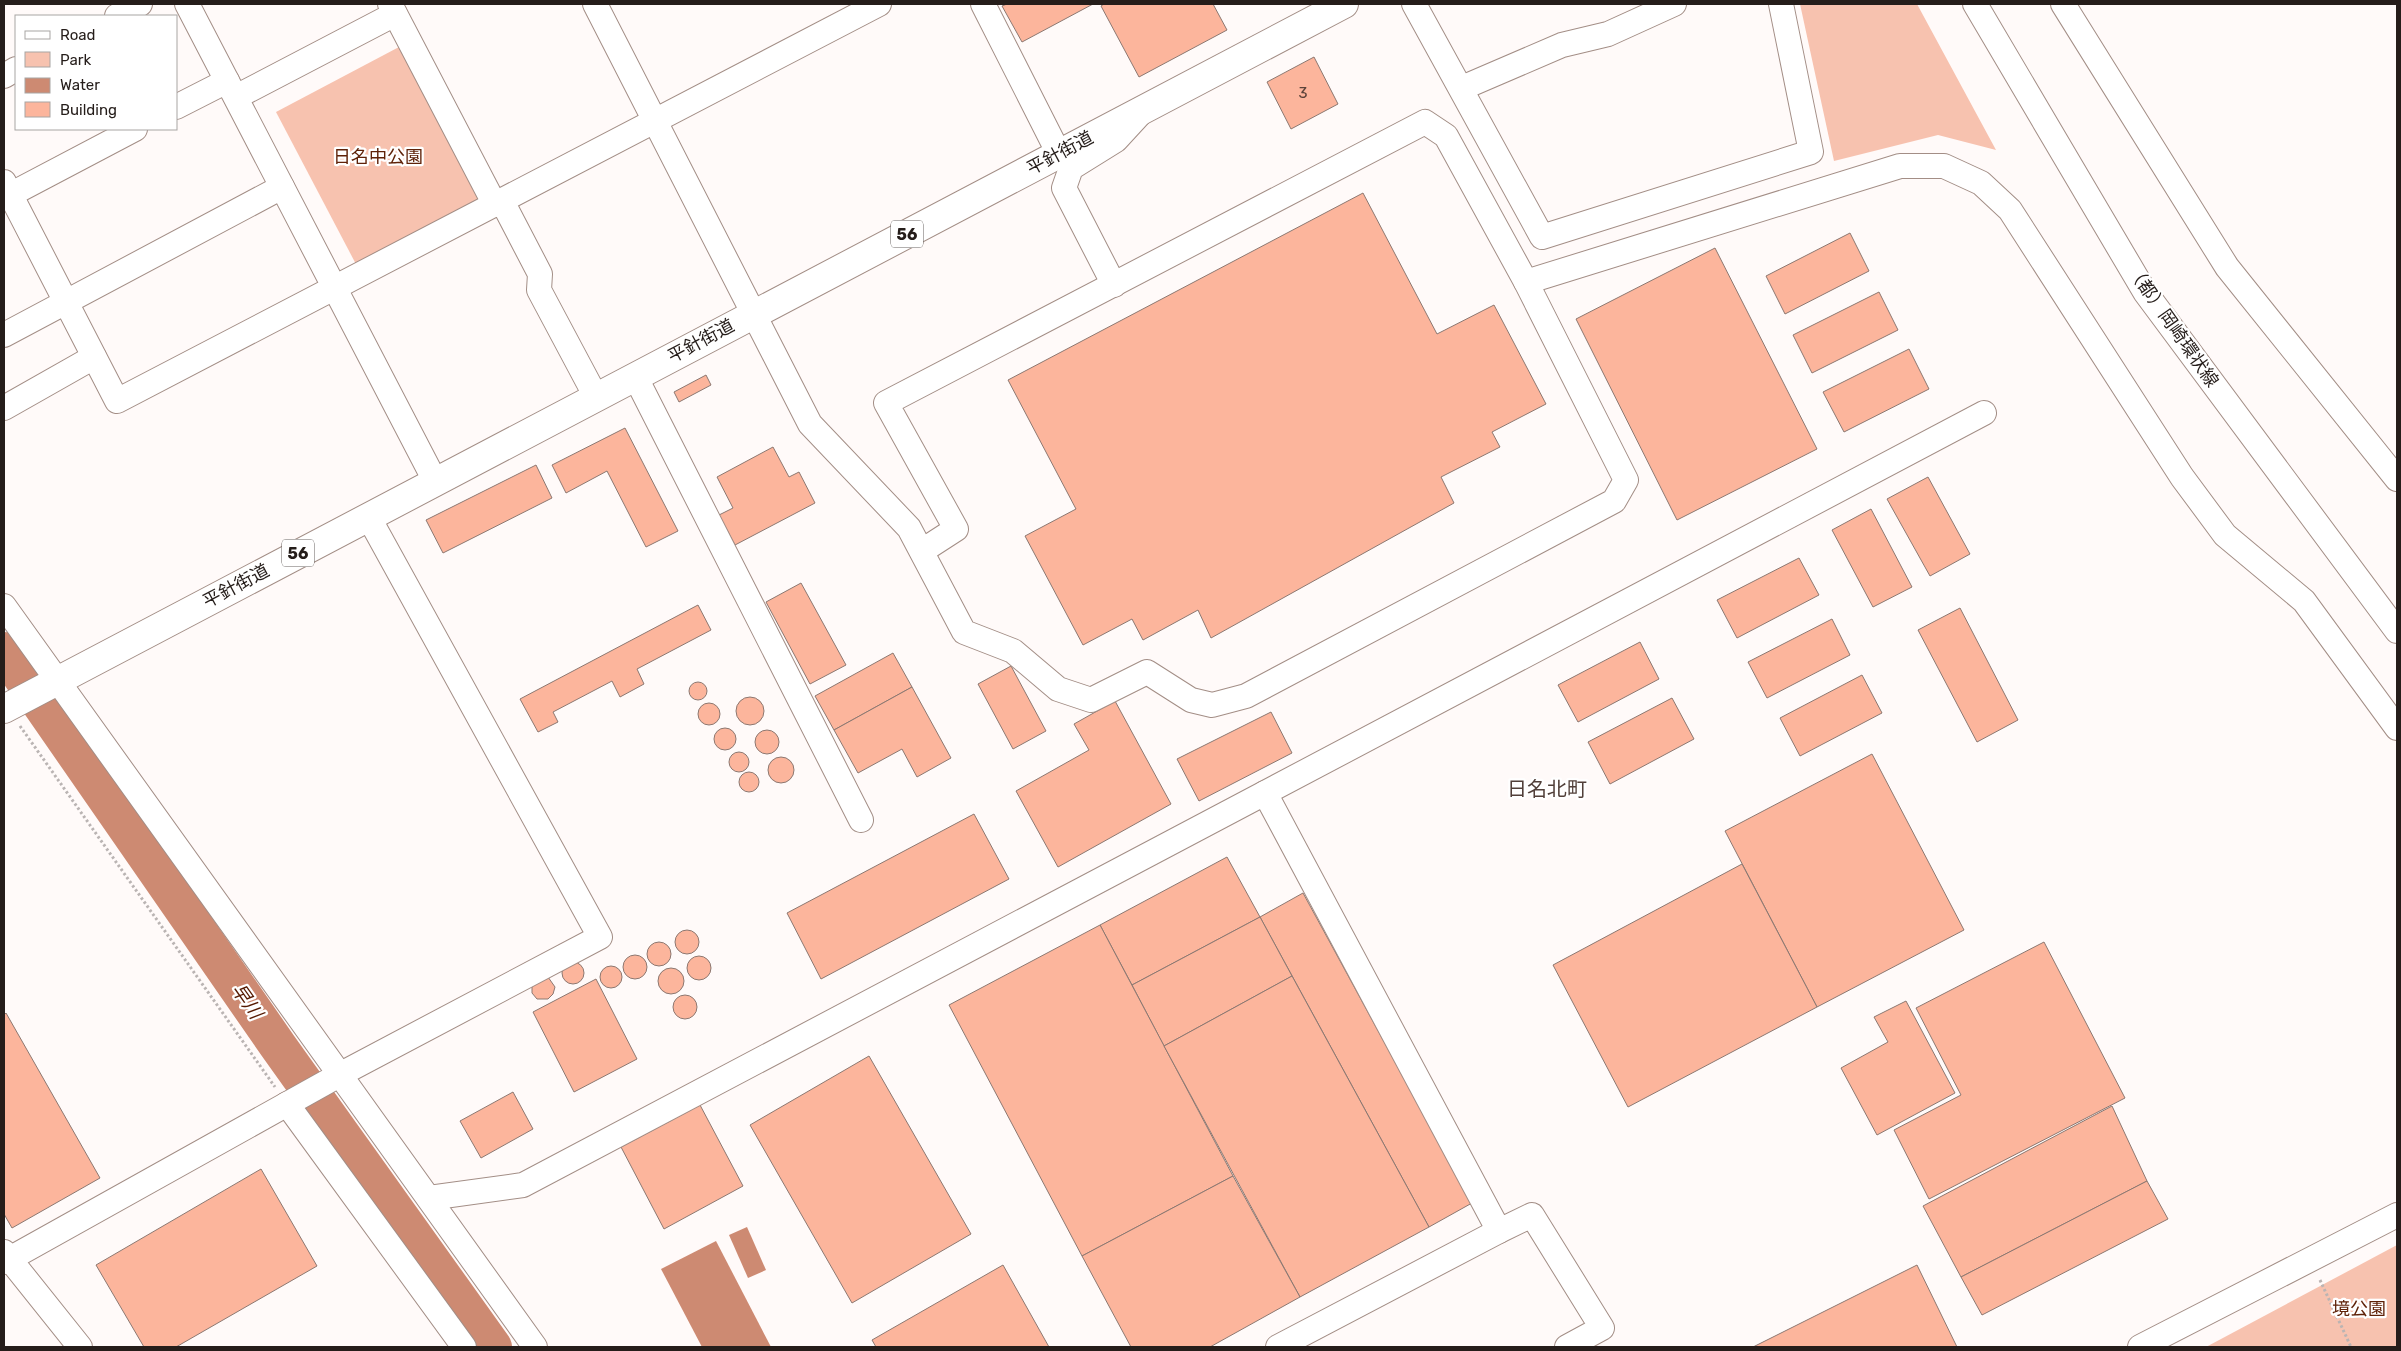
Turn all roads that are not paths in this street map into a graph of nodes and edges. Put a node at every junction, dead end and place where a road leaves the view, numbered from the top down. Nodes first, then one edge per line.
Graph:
1 (140, 4) edge
2 (187, 4) edge
3 (595, 4) edge
4 (880, 4) edge
5 (983, 4) edge
6 (1344, 4) edge
7 (1414, 4) edge
8 (1674, 4) edge
9 (1781, 4) edge
10 (1975, 4) edge
11 (2063, 4) edge
12 (392, 9) edge
13 (119, 15) edge
14 (15, 70) edge
15 (4, 76) edge
16 (1462, 88) junction
17 (231, 89) junction
18 (178, 106) edge
19 (1145, 108) junction
20 (655, 121) junction
21 (133, 130) edge
22 (1059, 154) junction
23 (282, 187) junction
24 (6, 192) edge
25 (498, 203) junction
26 (1526, 282) junction
27 (1114, 285) junction
28 (335, 288) junction
29 (66, 302) junction
30 (754, 313) junction
31 (4, 335) edge
32 (94, 357) junction
33 (635, 376) junction
34 (596, 397) junction
35 (4, 408) edge
36 (1984, 413) dead end
37 (2397, 479) edge
38 (435, 481) junction
39 (368, 516) junction
40 (922, 551) junction
41 (4, 606) edge
42 (2397, 632) edge
43 (58, 679) junction
44 (5, 706) edge
45 (2397, 728) edge
46 (1265, 793) junction
47 (861, 820) dead end
48 (341, 1074) junction
49 (287, 1104) junction
50 (429, 1198) junction
51 (2397, 1215) edge
52 (1499, 1231) junction
53 (5, 1258) edge
54 (80, 1347) edge
55 (464, 1347) edge
56 (535, 1347) edge
57 (1278, 1347) edge
58 (1567, 1347) edge
59 (2140, 1347) edge

1 - 13 street
2 - 17 street
3 - 20 street
4 - 20 street
5 - 22 street
6 - 19 main road, 平針街道 / 56
7 - 16 street
8 - 16 street
9 - 16 street
10 - 42 street, （都）岡崎環状線
11 - 37 street
12 - 17 street
12 - 25 street
14 - 15 street
17 - 18 street
17 - 23 street
19 - 22 main road, 平針街道 / 56
19 - 27 street
20 - 25 street
20 - 30 street
21 - 24 street
22 - 30 main road, 平針街道 / 56
23 - 28 street
23 - 29 street
24 - 29 street
25 - 28 street
25 - 34 street
26 - 27 street
26 - 40 street
26 - 45 street
27 - 40 street
28 - 32 street
28 - 38 street
29 - 31 street
29 - 32 street
30 - 33 main road, 平針街道 / 56
30 - 40 street
32 - 35 street
33 - 34 main road, 平針街道 / 56
33 - 47 street
34 - 38 main road, 平針街道 / 56
36 - 46 street
38 - 39 main road, 平針街道 / 56
39 - 43 main road, 平針街道 / 56
39 - 48 street
41 - 43 street
43 - 44 main road, 56
43 - 48 street
46 - 50 street
46 - 52 street
48 - 49 street
48 - 50 street
49 - 53 street
49 - 55 street
50 - 56 street
51 - 59 street
52 - 57 street
52 - 58 street
53 - 54 street

